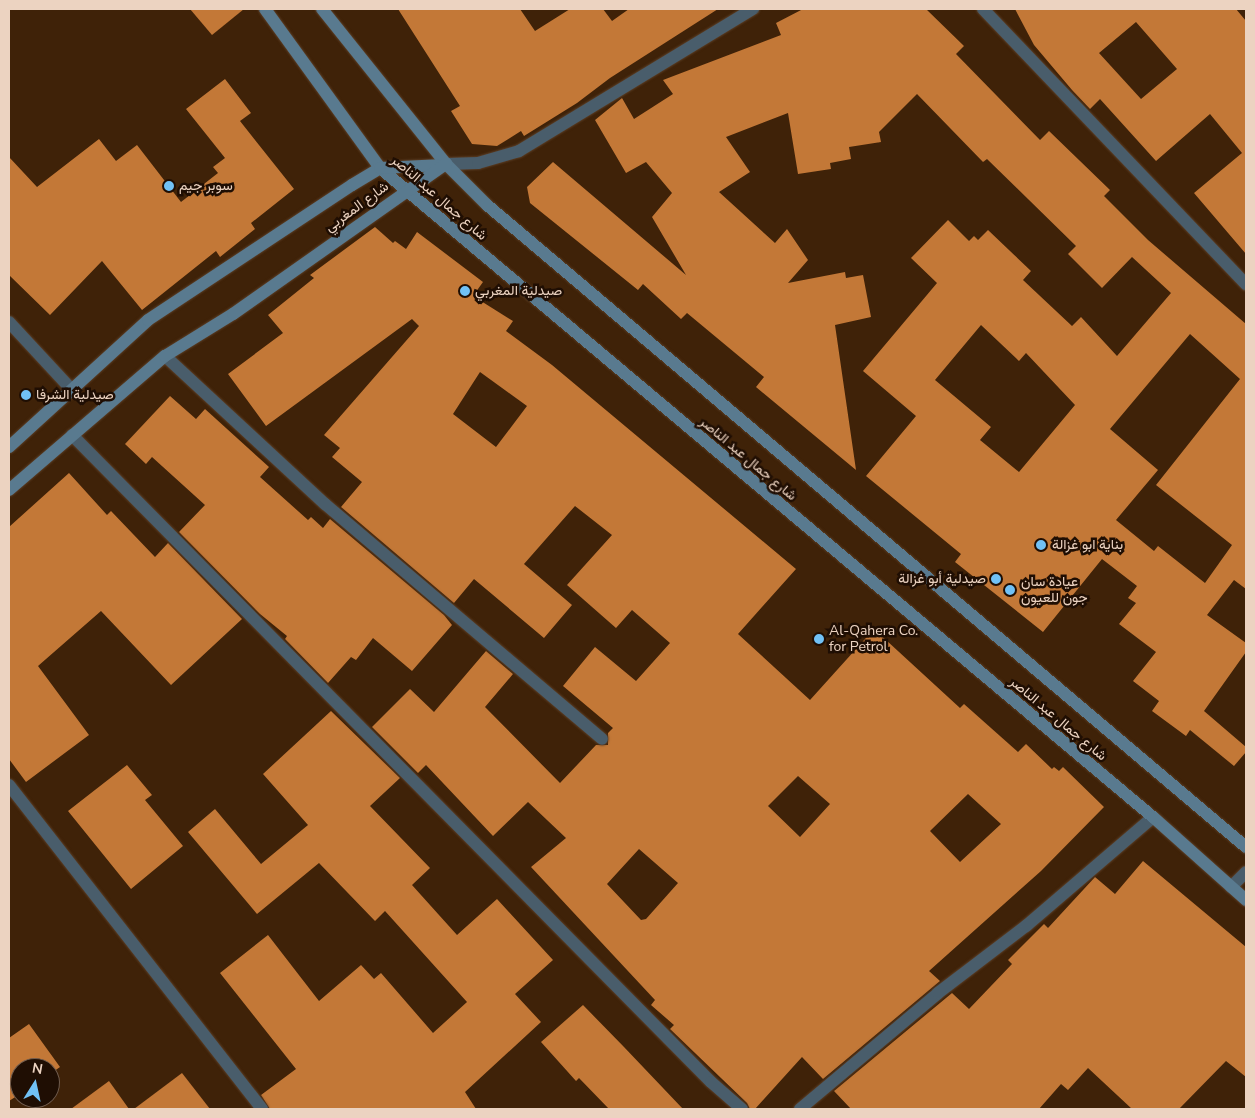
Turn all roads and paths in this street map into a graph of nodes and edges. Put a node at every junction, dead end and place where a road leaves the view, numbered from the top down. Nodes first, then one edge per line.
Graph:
1 (265, 9) edge
2 (322, 9) edge
3 (753, 9) edge
4 (983, 9) edge
5 (446, 164) junction
6 (380, 168) junction
7 (408, 188) junction
8 (1246, 284) edge
9 (9, 322) edge
10 (166, 356) junction
11 (71, 389) junction
12 (72, 435) junction
13 (9, 447) edge
14 (9, 490) edge
15 (602, 739) dead end
16 (9, 785) edge
17 (1152, 817) junction
18 (1246, 847) edge
19 (1246, 872) edge
20 (1231, 887) junction
21 (1246, 900) edge
22 (262, 1109) edge
23 (742, 1109) edge
24 (800, 1109) edge

1 - 6 main road, شارع جمال عبد الناصر
2 - 5 main road, شارع جمال عبد الناصر
3 - 5 street
4 - 8 street
5 - 6 main road, شارع المغربي
5 - 7 main road, شارع المغربي
5 - 18 main road, شارع جمال عبد الناصر
6 - 7 main road, شارع جمال عبد الناصر
6 - 11 main road, شارع المغربي
7 - 10 main road, شارع المغربي
7 - 17 main road, شارع جمال عبد الناصر
9 - 11 street
10 - 12 main road, شارع المغربي
10 - 15 street
11 - 13 main road, شارع المغربي
12 - 14 main road, شارع المغربي
12 - 23 street
16 - 22 street
17 - 20 main road, شارع جمال عبد الناصر
17 - 24 street
19 - 20 street
20 - 21 main road, شارع جمال عبد الناصر

